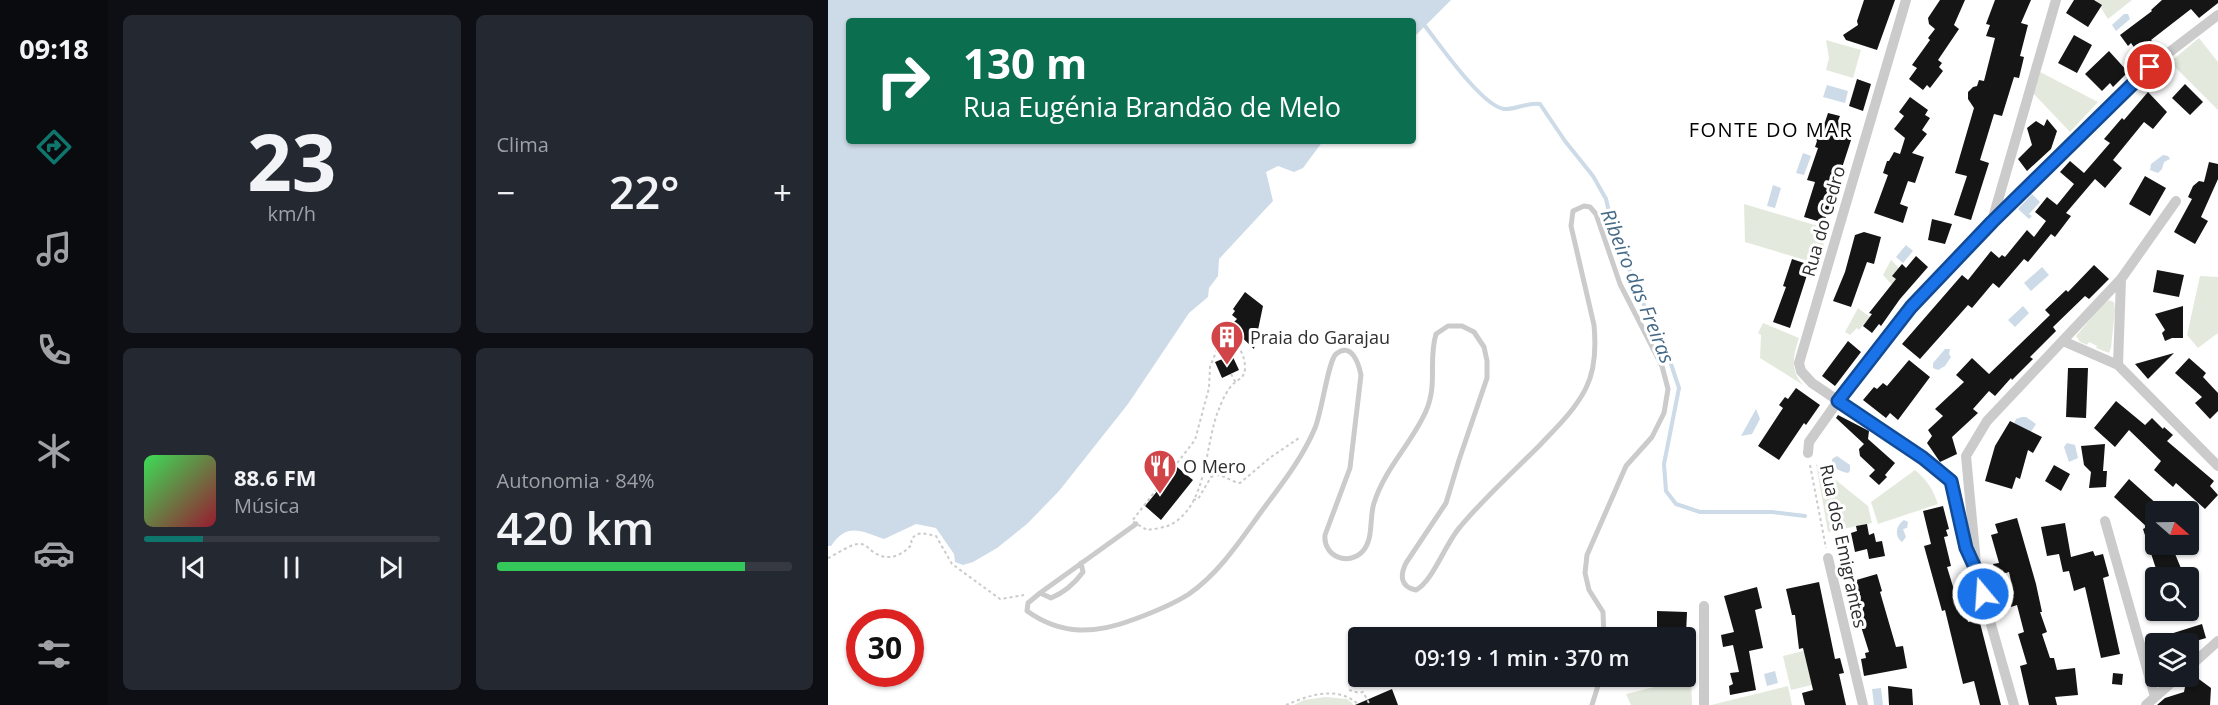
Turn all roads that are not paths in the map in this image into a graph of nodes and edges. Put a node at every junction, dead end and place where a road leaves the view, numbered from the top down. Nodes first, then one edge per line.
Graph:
1 (1906, 0) edge
2 (2056, 0) edge
3 (2218, 15) edge
4 (2176, 201) dead end
5 (1992, 222) junction
6 (2121, 279) junction
7 (2063, 341) junction
8 (2118, 365) junction
9 (1838, 401) junction
10 (1808, 453) road end
11 (2218, 466) edge
12 (2105, 521) dead end
13 (1134, 523) road end
14 (1828, 558) road end
15 (1081, 563) junction
16 (1977, 572) junction
17 (1040, 593) junction
18 (1704, 606) dead end
19 (1604, 627) edge
20 (2218, 641) edge
21 (2199, 659) edge
22 (1598, 687) edge
23 (2166, 687) edge
24 (2155, 697) junction
25 (1592, 705) edge
26 (1704, 705) edge
27 (1863, 705) edge
28 (2014, 705) edge
29 (2146, 705) edge

1 - 9 street, Rua do Cedro
2 - 5 street
3 - 5 street, Rua dos Emigrantes
4 - 6 street
5 - 9 street, Rua dos Emigrantes
6 - 7 street
6 - 8 street
7 - 8 street
7 - 16 street
8 - 11 street
9 - 10 street, Rua dos Emigrantes
9 - 16 street, Rua do Cedro
12 - 24 street
13 - 15 lane
14 - 27 street, Rua dos Emigrantes
15 - 17 lane
15 - 17 lane
16 - 28 street
17 - 19 lane
18 - 26 street
20 - 21 street
22 - 25 lane
23 - 24 street
24 - 29 street

